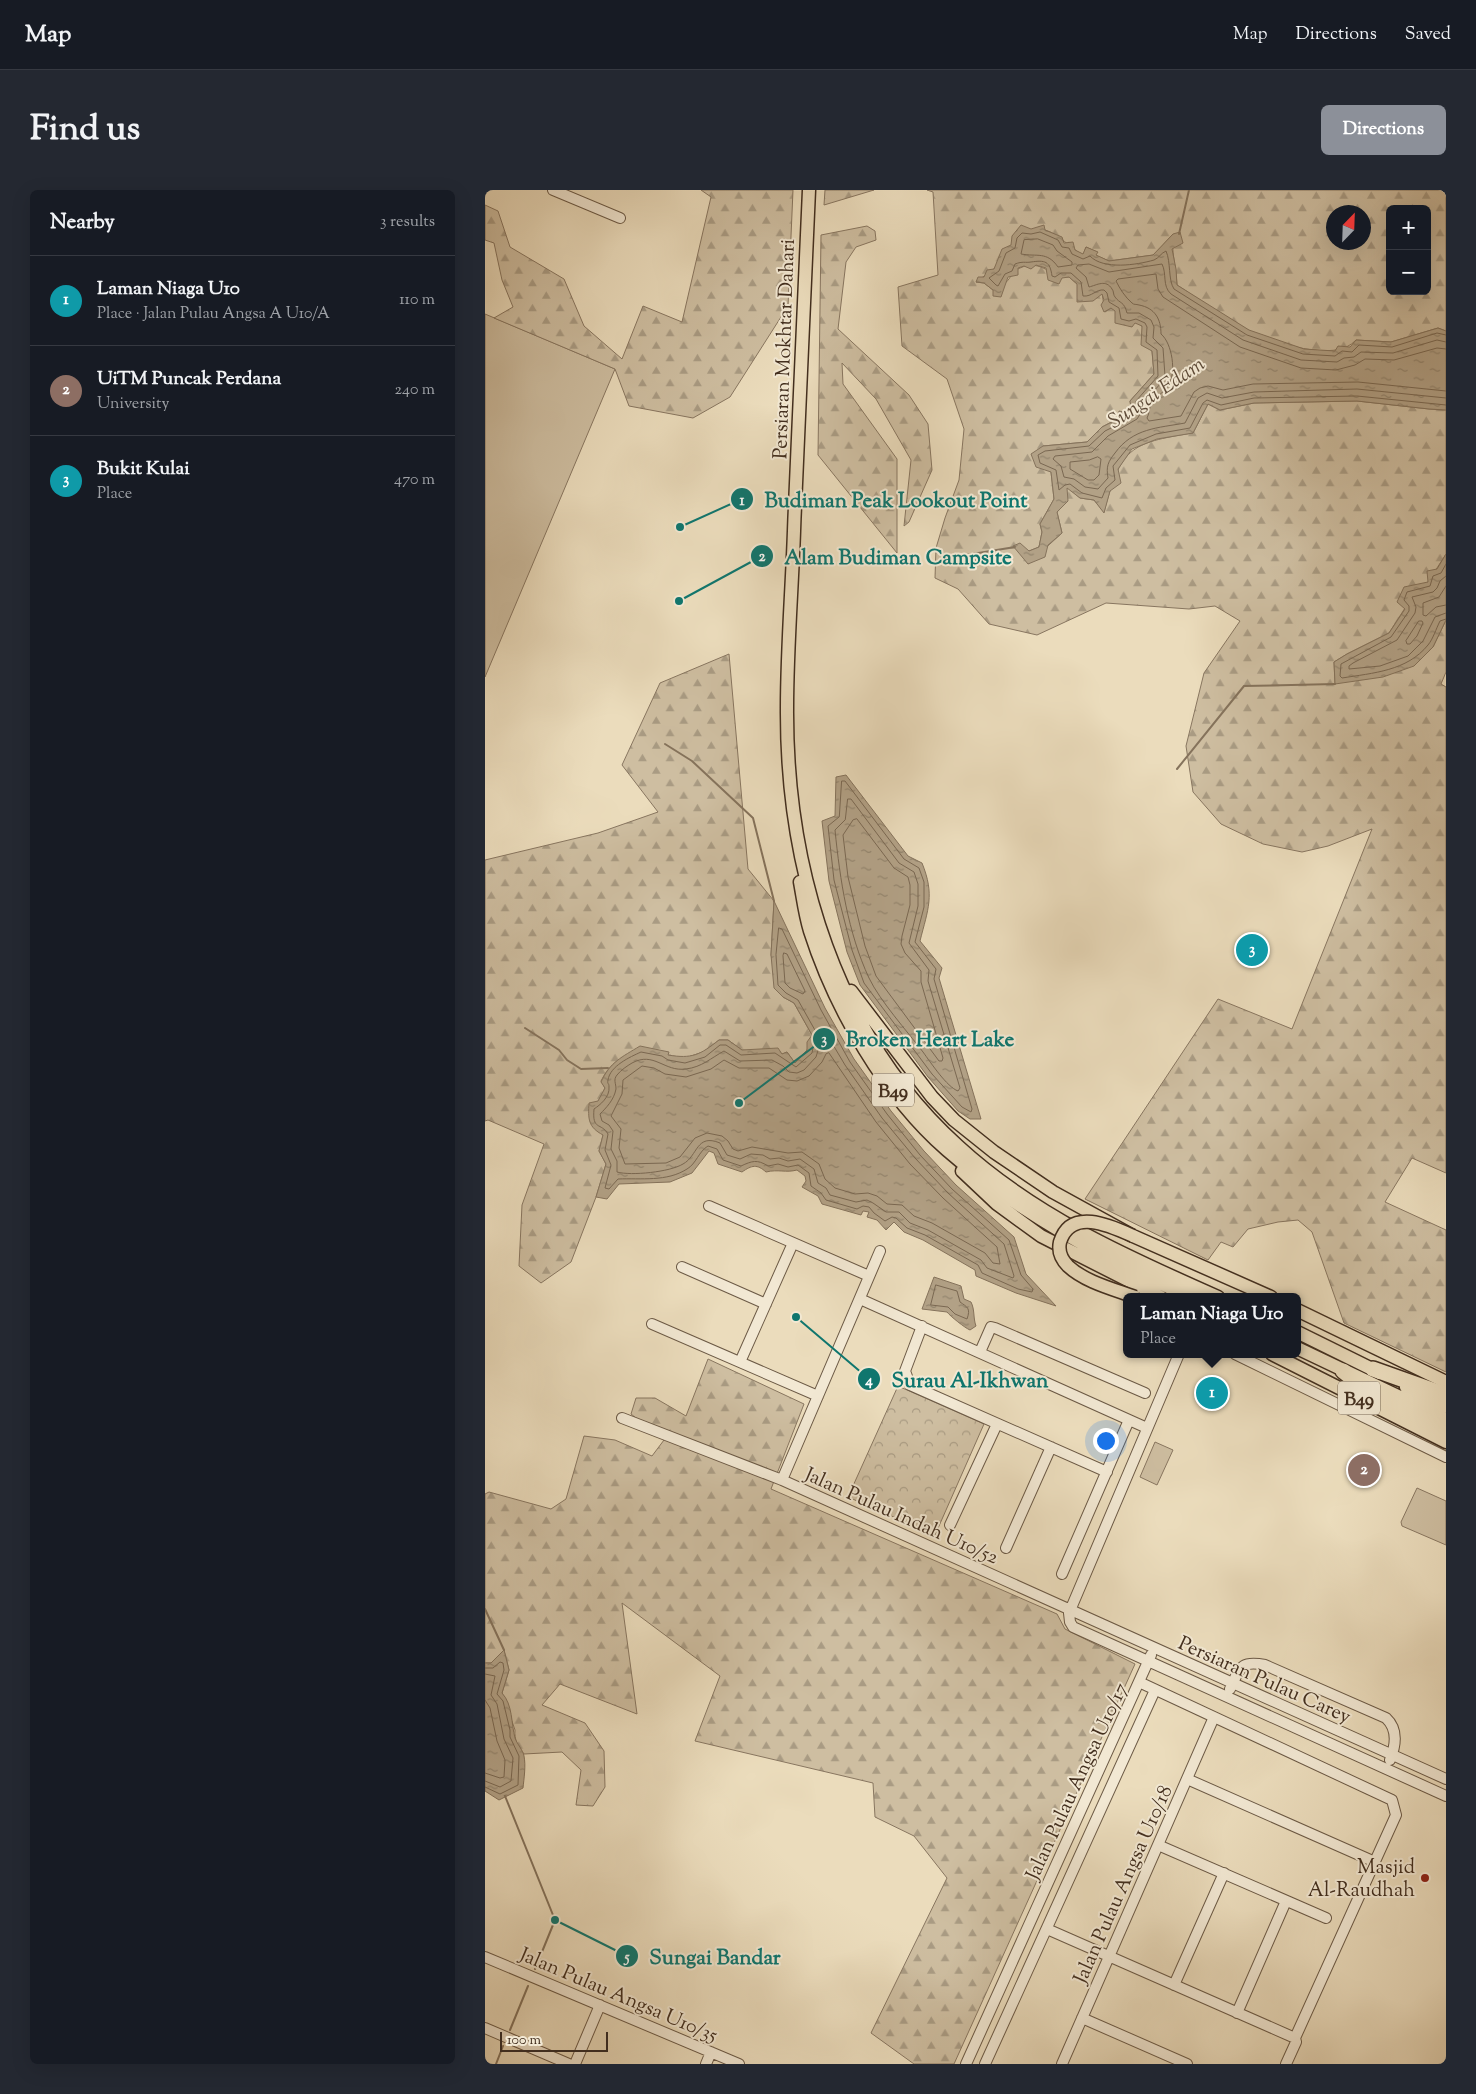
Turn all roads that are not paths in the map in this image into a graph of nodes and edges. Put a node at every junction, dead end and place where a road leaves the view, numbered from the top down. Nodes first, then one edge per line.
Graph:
1 (553, 190) edge
2 (809, 190) edge
3 (620, 218) dead end
4 (788, 749) junction
5 (833, 964) junction
6 (946, 1149) junction
7 (709, 1206) dead end
8 (1133, 1236) junction
9 (793, 1243) junction
10 (880, 1250) dead end
11 (682, 1267) dead end
12 (869, 1276) junction
13 (1125, 1293) edge
14 (1153, 1293) edge
15 (1182, 1293) edge
16 (1209, 1293) edge
17 (1262, 1293) edge
18 (860, 1298) junction
19 (766, 1304) junction
20 (1301, 1312) edge
21 (652, 1324) dead end
22 (922, 1326) junction
23 (1301, 1334) edge
24 (1301, 1350) edge
25 (979, 1352) junction
26 (1177, 1358) edge
27 (1243, 1358) edge
28 (1280, 1358) edge
29 (740, 1362) junction
30 (1373, 1369) junction
31 (1343, 1371) junction
32 (1446, 1382) edge
33 (1145, 1393) dead end
34 (1446, 1395) edge
35 (818, 1396) junction
36 (1446, 1406) edge
37 (622, 1418) dead end
38 (1446, 1418) edge
39 (1129, 1420) junction
40 (997, 1424) junction
41 (1147, 1428) junction
42 (1446, 1431) edge
43 (1446, 1442) edge
44 (1051, 1447) junction
45 (1446, 1457) edge
46 (1107, 1472) junction
47 (782, 1480) junction
48 (950, 1525) dead end
49 (1006, 1548) dead end
50 (1062, 1574) dead end
51 (1071, 1610) junction
52 (1154, 1648) junction
53 (1149, 1660) junction
54 (1139, 1682) junction
55 (1233, 1683) junction
56 (1155, 1690) junction
57 (1227, 1696) junction
58 (1214, 1718) junction
59 (1392, 1755) junction
60 (1386, 1770) junction
61 (1187, 1779) junction
62 (1446, 1780) edge
63 (1446, 1796) edge
64 (1158, 1845) junction
65 (1375, 1862) junction
66 (1224, 1873) junction
67 (1286, 1901) junction
68 (1326, 1918) dead end
69 (1047, 1929) junction
70 (1109, 1956) junction
71 (485, 1957) edge
72 (1174, 1985) junction
73 (600, 2004) junction
74 (1237, 2013) junction
75 (1082, 2018) junction
76 (485, 2028) edge
77 (1295, 2038) junction
78 (711, 2052) junction
79 (569, 2064) edge
80 (575, 2064) edge
81 (705, 2064) edge
82 (739, 2064) edge
83 (966, 2064) edge
84 (985, 2064) edge
85 (1061, 2064) edge
86 (1187, 2064) edge
87 (1286, 2064) edge

1 - 3 street
2 - 4 main road, Persiaran Mokhtar Dahari / B49
4 - 5 main road, Persiaran Mokhtar Dahari / B49
4 - 6 main road, Persiaran Mokhtar Dahari / B49
5 - 8 main road
5 - 16 main road, Persiaran Mokhtar Dahari / B49
6 - 14 main road, B49
6 - 15 main road, Persiaran Mokhtar Dahari / B49
7 - 9 street
8 - 13 main road, bridge
8 - 17 main road
9 - 12 street
9 - 19 street
10 - 12 street, Jalan Pulau Indah U10/52
11 - 19 street
12 - 18 street, Jalan Pulau Indah U10/52
18 - 22 street
18 - 35 street, Jalan Pulau Indah U10/52
19 - 29 street
20 - 32 main road
21 - 29 street
22 - 25 street
22 - 40 street
23 - 30 main road, B49
24 - 31 main road, B49
25 - 33 street
25 - 39 street
26 - 41 street
27 - 45 street
28 - 43 main road, B49
29 - 35 street
30 - 34 highway
30 - 36 main road, B49
31 - 38 main road, B49
31 - 42 highway
35 - 47 street, Jalan Pulau Indah U10/52
37 - 47 street
39 - 41 street
39 - 46 street
40 - 44 street
40 - 48 street
41 - 51 street
44 - 46 street
44 - 49 street
46 - 50 street
47 - 51 street, Jalan Pulau Indah U10/52
51 - 52 street, Persiaran Pulau Carey
51 - 53 street, Persiaran Pulau Carey
52 - 53 street
52 - 55 street, Persiaran Pulau Carey
53 - 54 street
53 - 57 street, Persiaran Pulau Carey
54 - 56 street, Jalan Pulau Angsa U10/17
54 - 83 street, Jalan Pulau Angsa U10/17
55 - 57 street
55 - 59 street, Persiaran Pulau Carey
55 - 59 street
56 - 58 street, Jalan Pulau Angsa U10/17
56 - 69 street
57 - 60 street, Persiaran Pulau Carey
58 - 61 street, Jalan Pulau Angsa U10/18
58 - 65 street, Jalan Pulau Angsa U10/17
59 - 60 street
59 - 62 street, Persiaran Pulau Carey
60 - 63 street, Persiaran Pulau Carey
61 - 64 street, Jalan Pulau Angsa U10/18
61 - 65 street
64 - 66 street
64 - 70 street, Jalan Pulau Angsa U10/18
65 - 77 street
66 - 67 street
66 - 72 street
67 - 68 street
67 - 74 street
69 - 70 street
69 - 84 street
70 - 72 street
70 - 75 street, Jalan Pulau Angsa U10/18
71 - 73 street, Jalan Pulau Angsa U10/35
72 - 74 street
73 - 78 street, Jalan Pulau Angsa U10/35
73 - 80 street
74 - 77 street
75 - 85 street, Jalan Pulau Angsa U10/18
75 - 86 street
76 - 79 street
77 - 87 street
78 - 81 street
78 - 82 street, Jalan Pulau Angsa U10/35

